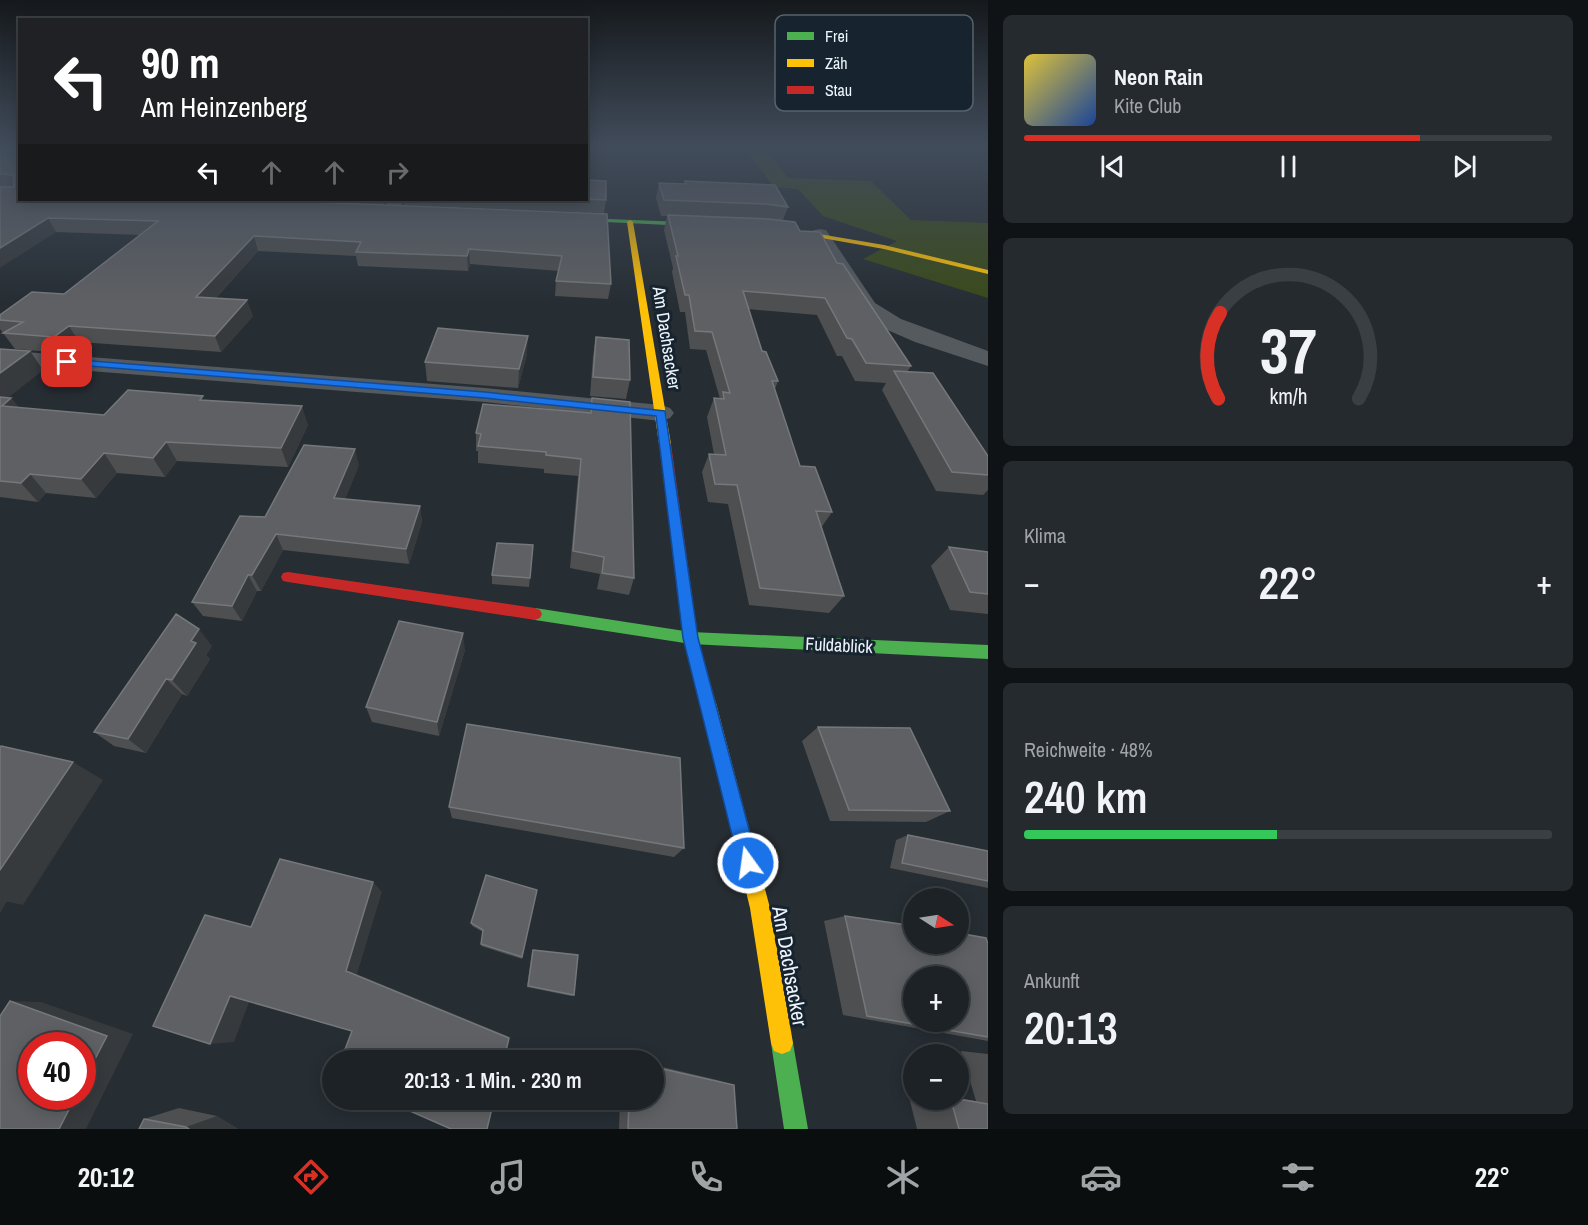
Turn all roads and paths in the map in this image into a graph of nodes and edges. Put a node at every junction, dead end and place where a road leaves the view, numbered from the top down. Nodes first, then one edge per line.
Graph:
1 (594, 220) edge
2 (630, 222) junction
3 (725, 225) edge
4 (761, 227) edge
5 (820, 234) junction
6 (988, 272) edge
7 (0, 357) edge
8 (988, 358) edge
9 (661, 413) junction
10 (288, 577) dead end
11 (691, 638) junction
12 (988, 652) edge
13 (796, 1129) edge

1 - 2 street
2 - 3 street
2 - 9 street, Am Dachsacker
4 - 5 street
5 - 6 street
5 - 8 street
7 - 9 street
9 - 11 street, Am Dachsacker
10 - 11 street
11 - 12 street, Fuldablick
11 - 13 street, Am Dachsacker

